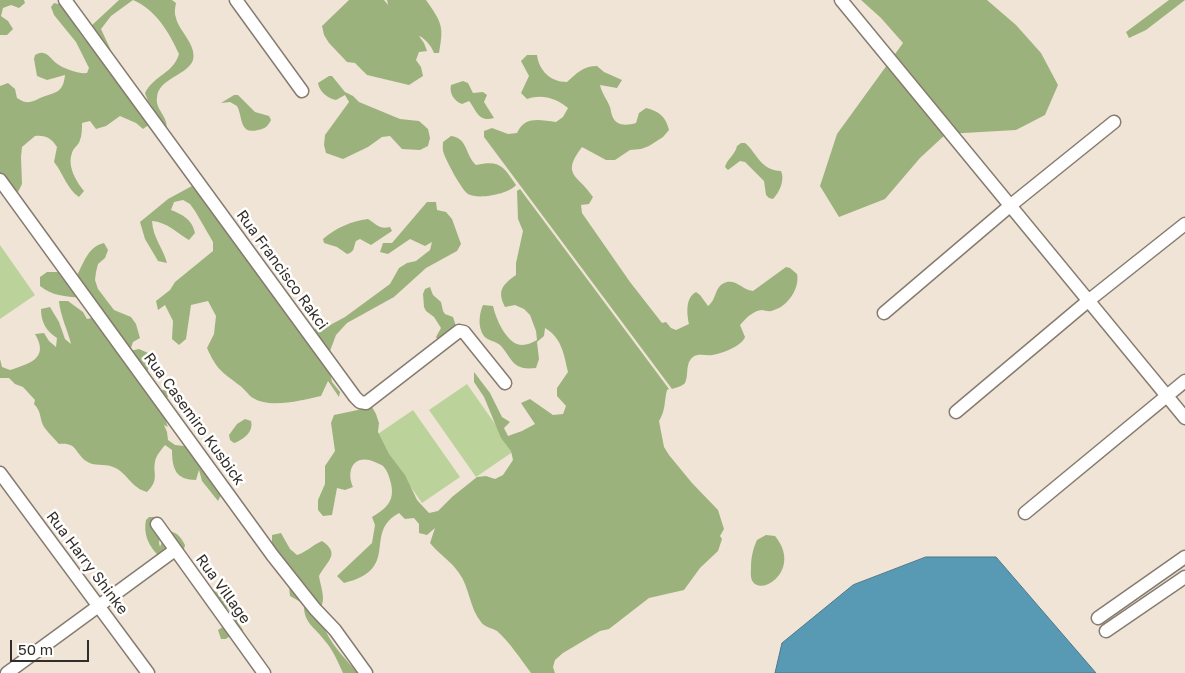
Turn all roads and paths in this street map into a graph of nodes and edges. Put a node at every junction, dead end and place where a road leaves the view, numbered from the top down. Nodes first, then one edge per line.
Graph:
1 (64, 0) edge
2 (236, 0) edge
3 (841, 0) edge
4 (302, 91) dead end
5 (1114, 122) dead end
6 (0, 180) edge
7 (1011, 205) junction
8 (1185, 224) edge
9 (1088, 301) junction
10 (884, 314) dead end
11 (1185, 380) edge
12 (505, 383) dead end
13 (1167, 395) junction
14 (956, 412) dead end
15 (1185, 418) edge
16 (0, 473) edge
17 (1025, 514) dead end
18 (157, 524) dead end
19 (175, 550) junction
20 (1185, 557) edge
21 (1185, 577) edge
22 (99, 605) junction
23 (1098, 618) dead end
24 (1106, 632) dead end
25 (7, 673) edge
26 (148, 673) edge
27 (264, 673) edge
28 (366, 673) edge

1 - 12 street, Rua Francisco Rakci
2 - 4 street
3 - 7 street
5 - 7 street
6 - 28 street, Rua Casemiro Kusbick
7 - 9 street
7 - 10 street
8 - 9 street
9 - 13 street
9 - 14 street
11 - 13 street
13 - 15 street
13 - 17 street
16 - 22 street, Rua Harry Shinke
18 - 19 street, Rua Village
19 - 22 street
19 - 27 street, Rua Village
20 - 23 street
21 - 24 street
22 - 25 street
22 - 26 street, Rua Harry Shinke

